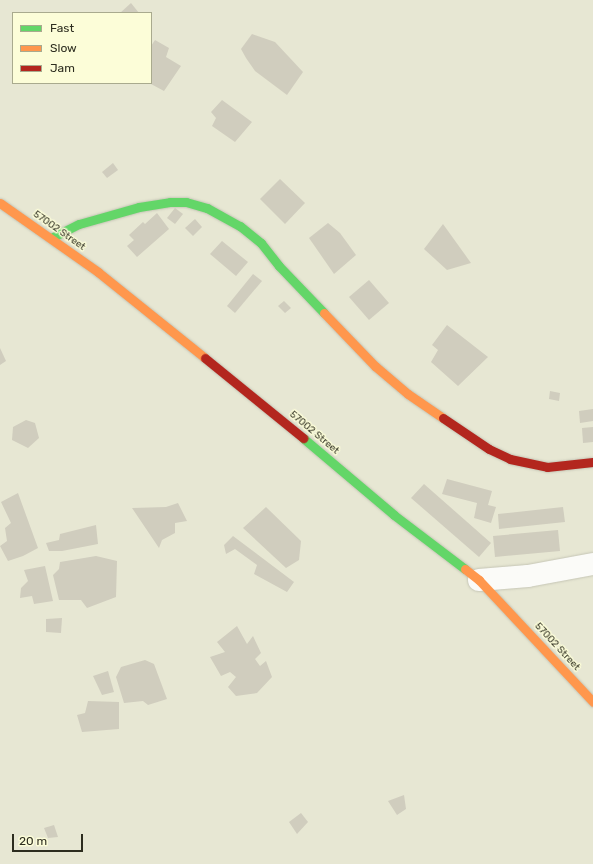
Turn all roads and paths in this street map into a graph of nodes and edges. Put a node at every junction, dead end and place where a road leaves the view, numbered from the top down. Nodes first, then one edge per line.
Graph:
1 (0, 203) edge
2 (51, 238) junction
3 (593, 462) edge
4 (593, 564) edge
5 (479, 580) junction
6 (593, 702) edge

1 - 2 street, 57002 Street
2 - 3 street
2 - 5 street, 57002 Street
4 - 5 street
5 - 6 street, 57002 Street

